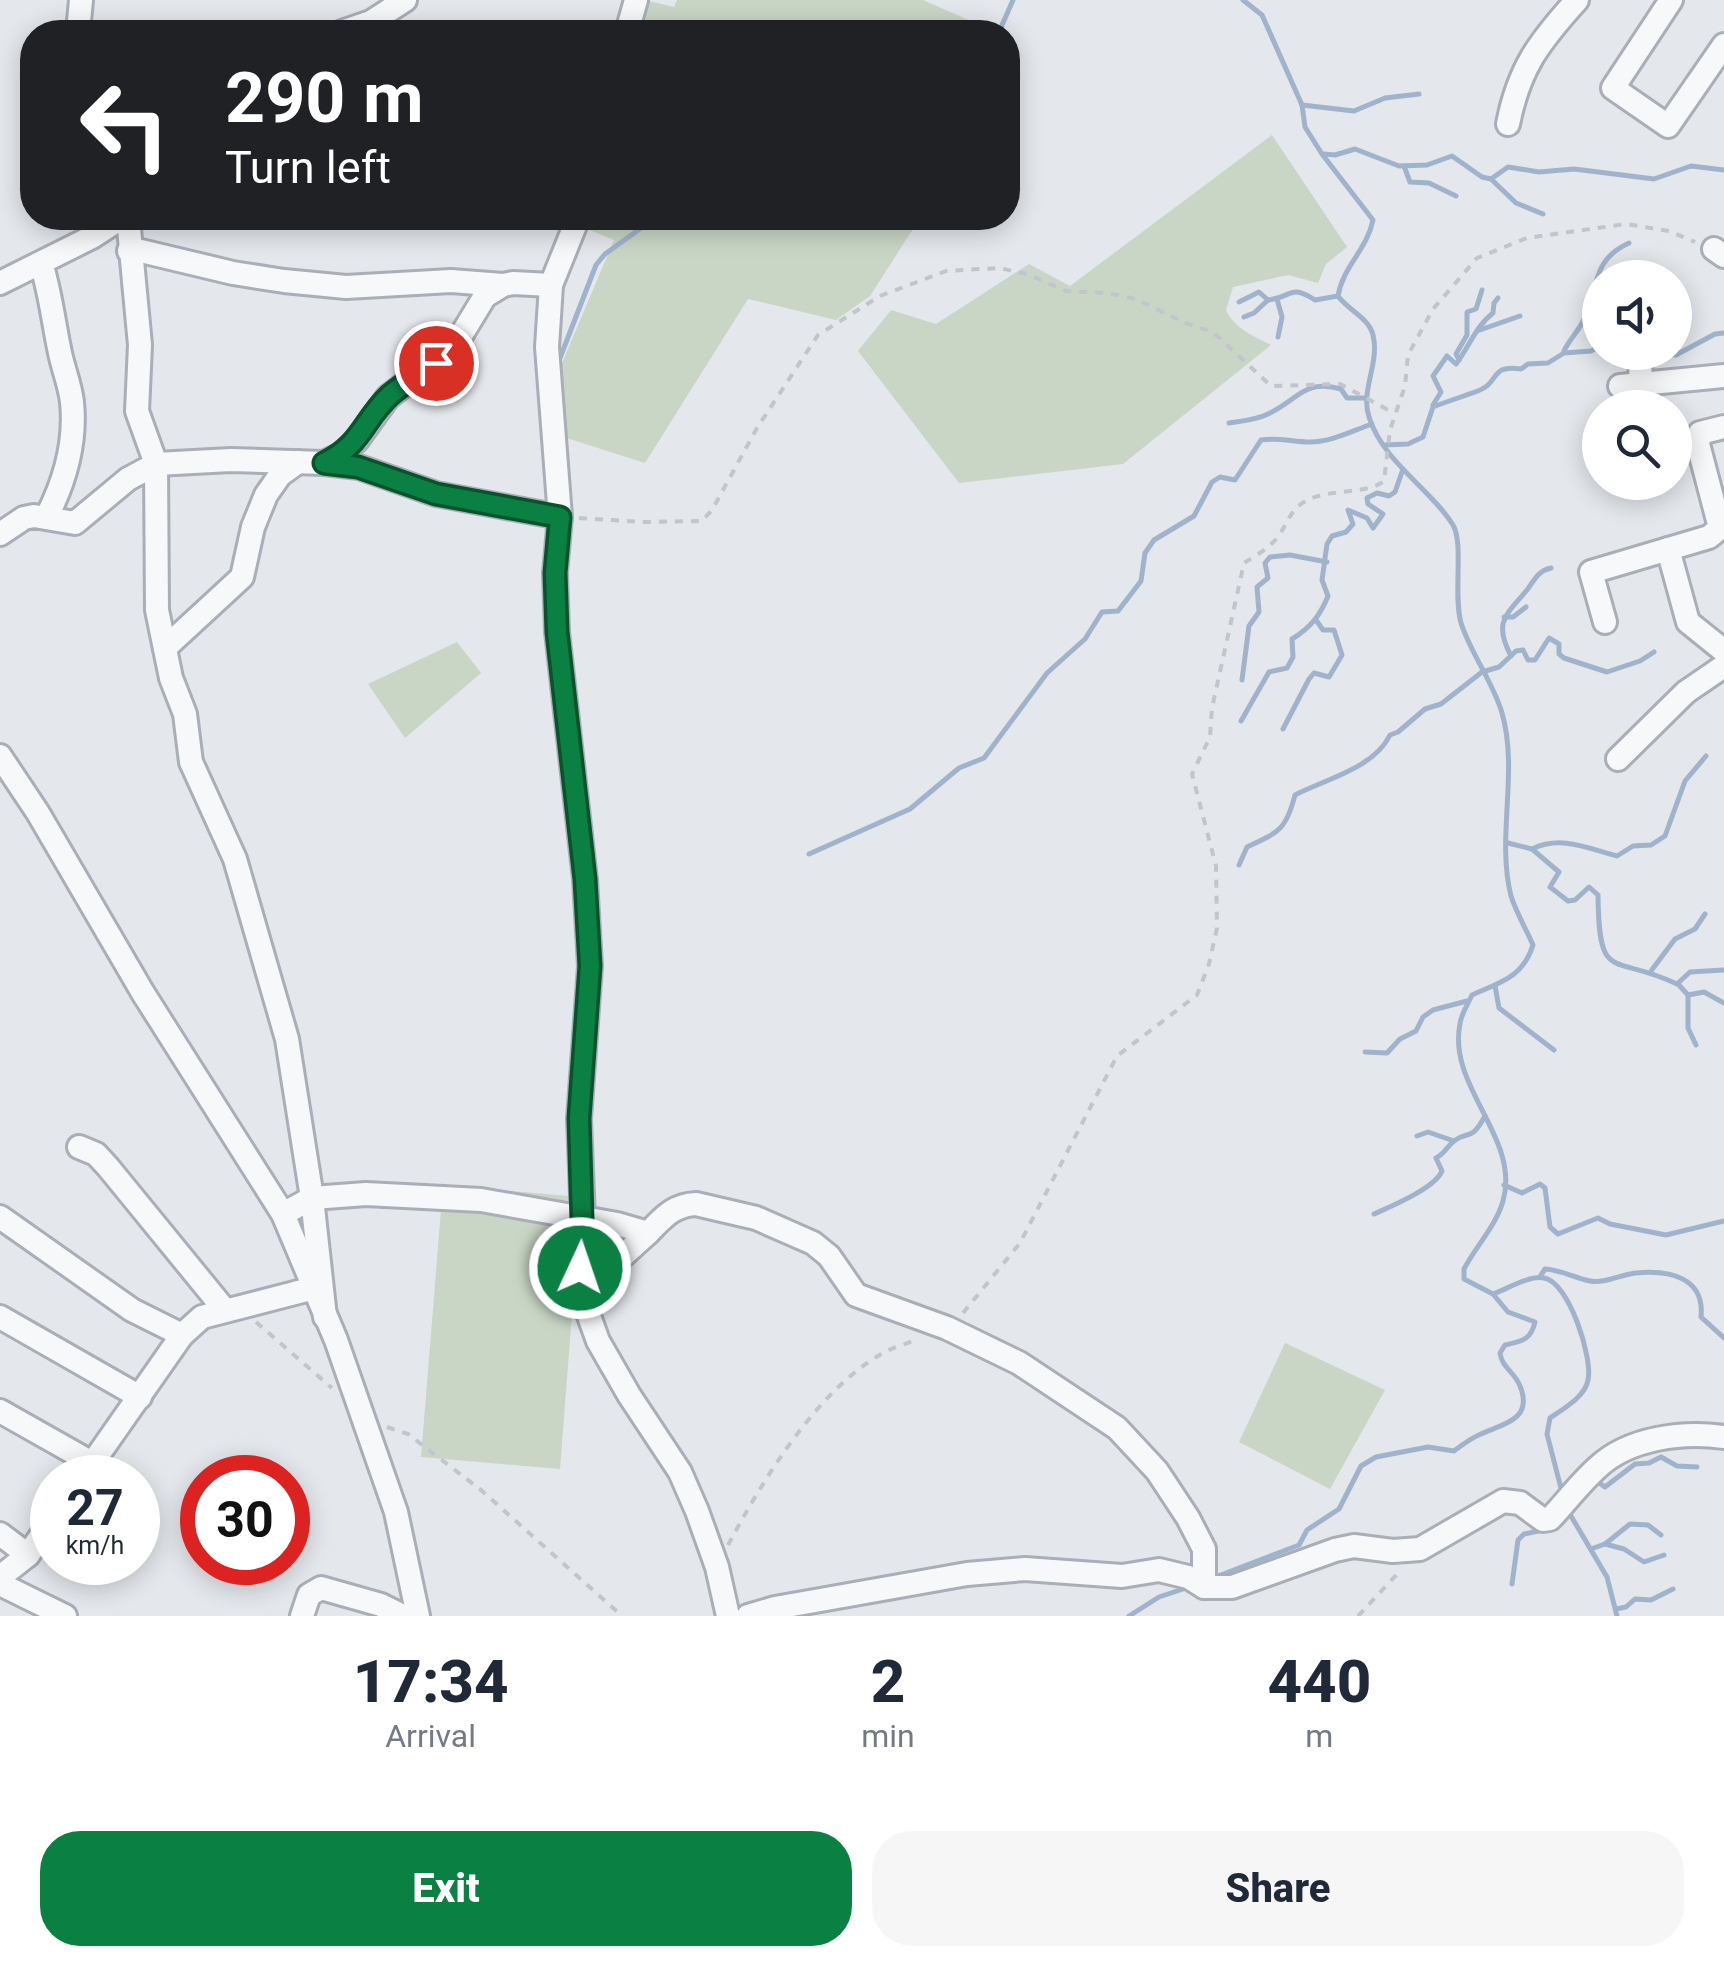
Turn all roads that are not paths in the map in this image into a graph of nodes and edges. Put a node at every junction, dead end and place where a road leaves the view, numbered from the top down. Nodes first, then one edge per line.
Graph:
1 (404, 0) edge
2 (1577, 0) edge
3 (1671, 0) edge
4 (374, 20) edge
5 (1724, 45) edge
6 (1508, 124) dead end
7 (98, 230) edge
8 (120, 230) edge
9 (573, 230) edge
10 (129, 251) junction
11 (41, 263) junction
12 (0, 283) edge
13 (502, 285) junction
14 (550, 285) junction
15 (1635, 370) edge
16 (1724, 376) edge
17 (1724, 427) edge
18 (298, 462) junction
19 (324, 463) junction
20 (156, 464) junction
21 (47, 516) junction
22 (560, 517) junction
23 (0, 534) edge
24 (1668, 549) junction
25 (1605, 622) dead end
26 (165, 648) junction
27 (1724, 651) edge
28 (1724, 666) edge
29 (0, 756) edge
30 (1618, 759) dead end
31 (79, 1147) dead end
32 (312, 1198) junction
33 (283, 1214) junction
34 (0, 1217) edge
35 (582, 1220) junction
36 (648, 1234) junction
37 (314, 1288) junction
38 (583, 1292) junction
39 (224, 1309) junction
40 (0, 1317) edge
41 (325, 1317) junction
42 (182, 1335) junction
43 (140, 1397) junction
44 (0, 1411) edge
45 (1724, 1437) edge
46 (65, 1455) edge
47 (98, 1455) edge
48 (0, 1534) edge
49 (30, 1552) edge
50 (28, 1555) junction
51 (0, 1576) edge
52 (0, 1584) edge
53 (1204, 1587) junction
54 (65, 1616) edge
55 (302, 1616) edge
56 (404, 1616) edge
57 (418, 1616) edge
58 (728, 1616) edge
59 (748, 1616) edge

1 - 4 street
2 - 6 street
3 - 5 street
7 - 11 street
8 - 10 street
9 - 14 street
10 - 13 street
10 - 20 street
11 - 12 street
11 - 21 street
13 - 14 street
13 - 19 street
14 - 22 street
15 - 16 street
17 - 24 street
18 - 19 street
18 - 20 street
18 - 26 street
19 - 22 street
20 - 21 street
20 - 26 street
21 - 23 street
22 - 35 street
24 - 25 street
24 - 27 street
26 - 32 street
28 - 30 street
29 - 33 street
31 - 39 street
32 - 33 street
32 - 35 street
32 - 41 street
33 - 37 street
34 - 42 street
35 - 36 street
35 - 38 street
36 - 38 street
36 - 53 street
37 - 39 street
37 - 41 street
38 - 58 street
39 - 42 street
40 - 43 street
41 - 57 street
42 - 43 street
43 - 47 street
44 - 46 street
45 - 53 street
48 - 50 street
49 - 50 street
50 - 51 street
52 - 54 street
53 - 59 street
55 - 56 street

